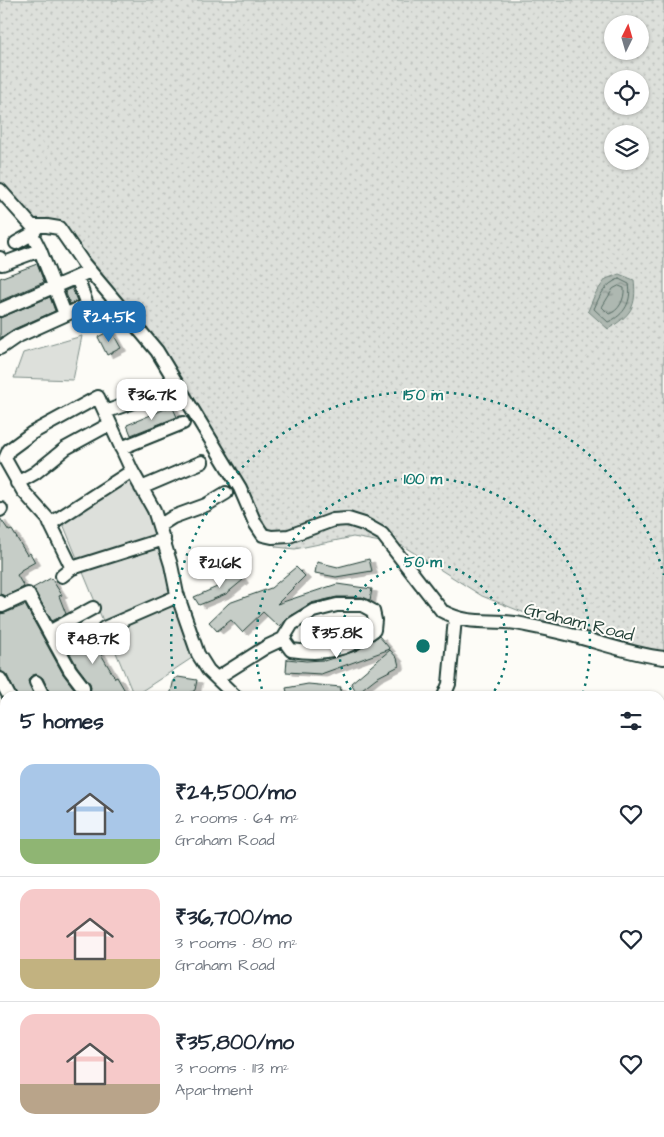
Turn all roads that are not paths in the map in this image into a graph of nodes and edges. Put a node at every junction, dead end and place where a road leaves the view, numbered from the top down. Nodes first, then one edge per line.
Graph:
1 (0, 190) edge
2 (36, 230) junction
3 (16, 243) dead end
4 (40, 250) junction
5 (0, 258) edge
6 (90, 271) junction
7 (77, 277) junction
8 (54, 286) junction
9 (0, 310) edge
10 (65, 314) junction
11 (0, 348) edge
12 (178, 386) junction
13 (105, 412) junction
14 (183, 423) dead end
15 (110, 424) junction
16 (121, 448) junction
17 (202, 462) dead end
18 (132, 471) junction
19 (18, 483) junction
20 (142, 488) junction
21 (226, 493) dead end
22 (50, 524) junction
23 (160, 526) junction
24 (164, 539) junction
25 (72, 568) junction
26 (62, 576) dead end
27 (178, 596) junction
28 (0, 602) edge
29 (93, 608) dead end
30 (455, 618) junction
31 (104, 628) dead end
32 (49, 632) junction
33 (283, 639) junction
34 (664, 658) edge
35 (217, 678) junction
36 (0, 679) edge
37 (36, 682) dead end
38 (6, 691) edge
39 (40, 691) edge
40 (83, 691) edge
41 (230, 691) edge
42 (446, 691) edge

1 - 2 street, Graham Road
2 - 3 street
2 - 4 street
2 - 6 street, Graham Road
4 - 5 street
4 - 8 street
6 - 7 street
6 - 12 street, Graham Road
7 - 8 street
7 - 10 street
8 - 9 street
8 - 10 street
10 - 11 street
12 - 13 street
12 - 30 street, Graham Road
13 - 15 street
13 - 19 street
14 - 16 street
15 - 16 street
15 - 19 street
16 - 18 street
17 - 20 street
18 - 20 street
18 - 22 street
19 - 22 street
20 - 23 street
21 - 23 street
22 - 25 street
23 - 24 street
24 - 25 street
24 - 27 street
25 - 26 street
27 - 31 street
27 - 35 street
28 - 32 street
29 - 32 street
30 - 34 street, Graham Road
30 - 42 street
32 - 40 street
33 - 33 street
33 - 35 street
35 - 41 street
36 - 38 street
37 - 39 street

